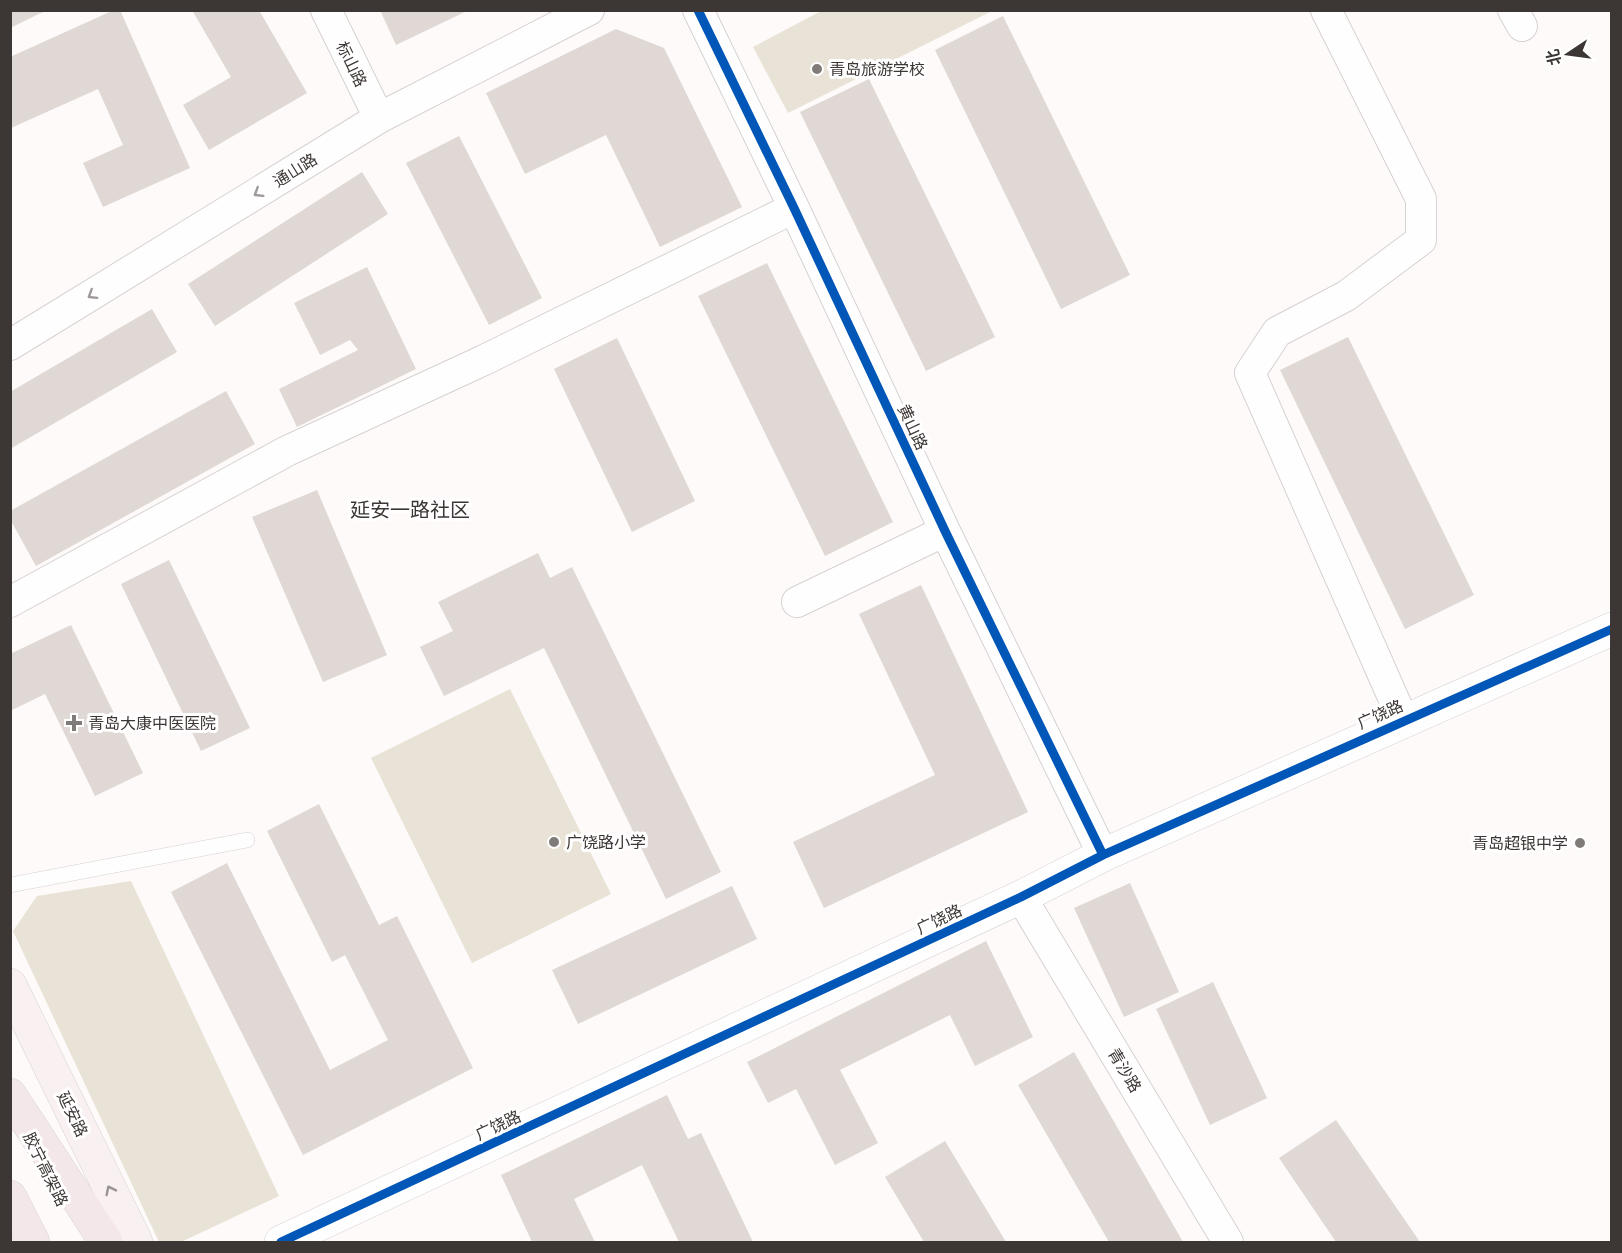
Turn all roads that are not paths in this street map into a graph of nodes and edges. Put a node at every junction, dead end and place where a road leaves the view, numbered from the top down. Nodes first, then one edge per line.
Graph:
1 (326, 10) edge
2 (589, 10) edge
3 (698, 10) edge
4 (1326, 10) edge
5 (379, 118) junction
6 (794, 208) junction
7 (10, 345) edge
8 (945, 531) junction
9 (10, 602) edge
10 (797, 602) dead end
11 (1611, 629) edge
12 (1404, 720) junction
13 (247, 840) dead end
14 (1103, 855) junction
15 (10, 885) edge
16 (1021, 897) junction
17 (10, 985) edge
18 (10, 1095) edge
19 (10, 1197) edge
20 (33, 1242) edge
21 (81, 1242) edge
22 (106, 1242) edge
23 (136, 1242) edge
24 (281, 1242) edge
25 (1228, 1242) edge

1 - 5 street, 标山路
2 - 5 street, 通山路
3 - 6 street, 黄山路
4 - 12 street
5 -> 7 street, 通山路
6 - 8 street, 黄山路
6 - 9 street
8 - 10 street
8 - 14 street, 黄山路
11 - 12 street, 广饶路
12 - 14 street, 广饶路
13 - 15 lane
14 - 16 street, 广饶路
16 - 24 street, 广饶路
16 - 25 street, 青沙路
23 -> 17 main road, 延安路
18 - 21 highway, 胶宁高架路
18 - 22 highway
19 - 20 highway

